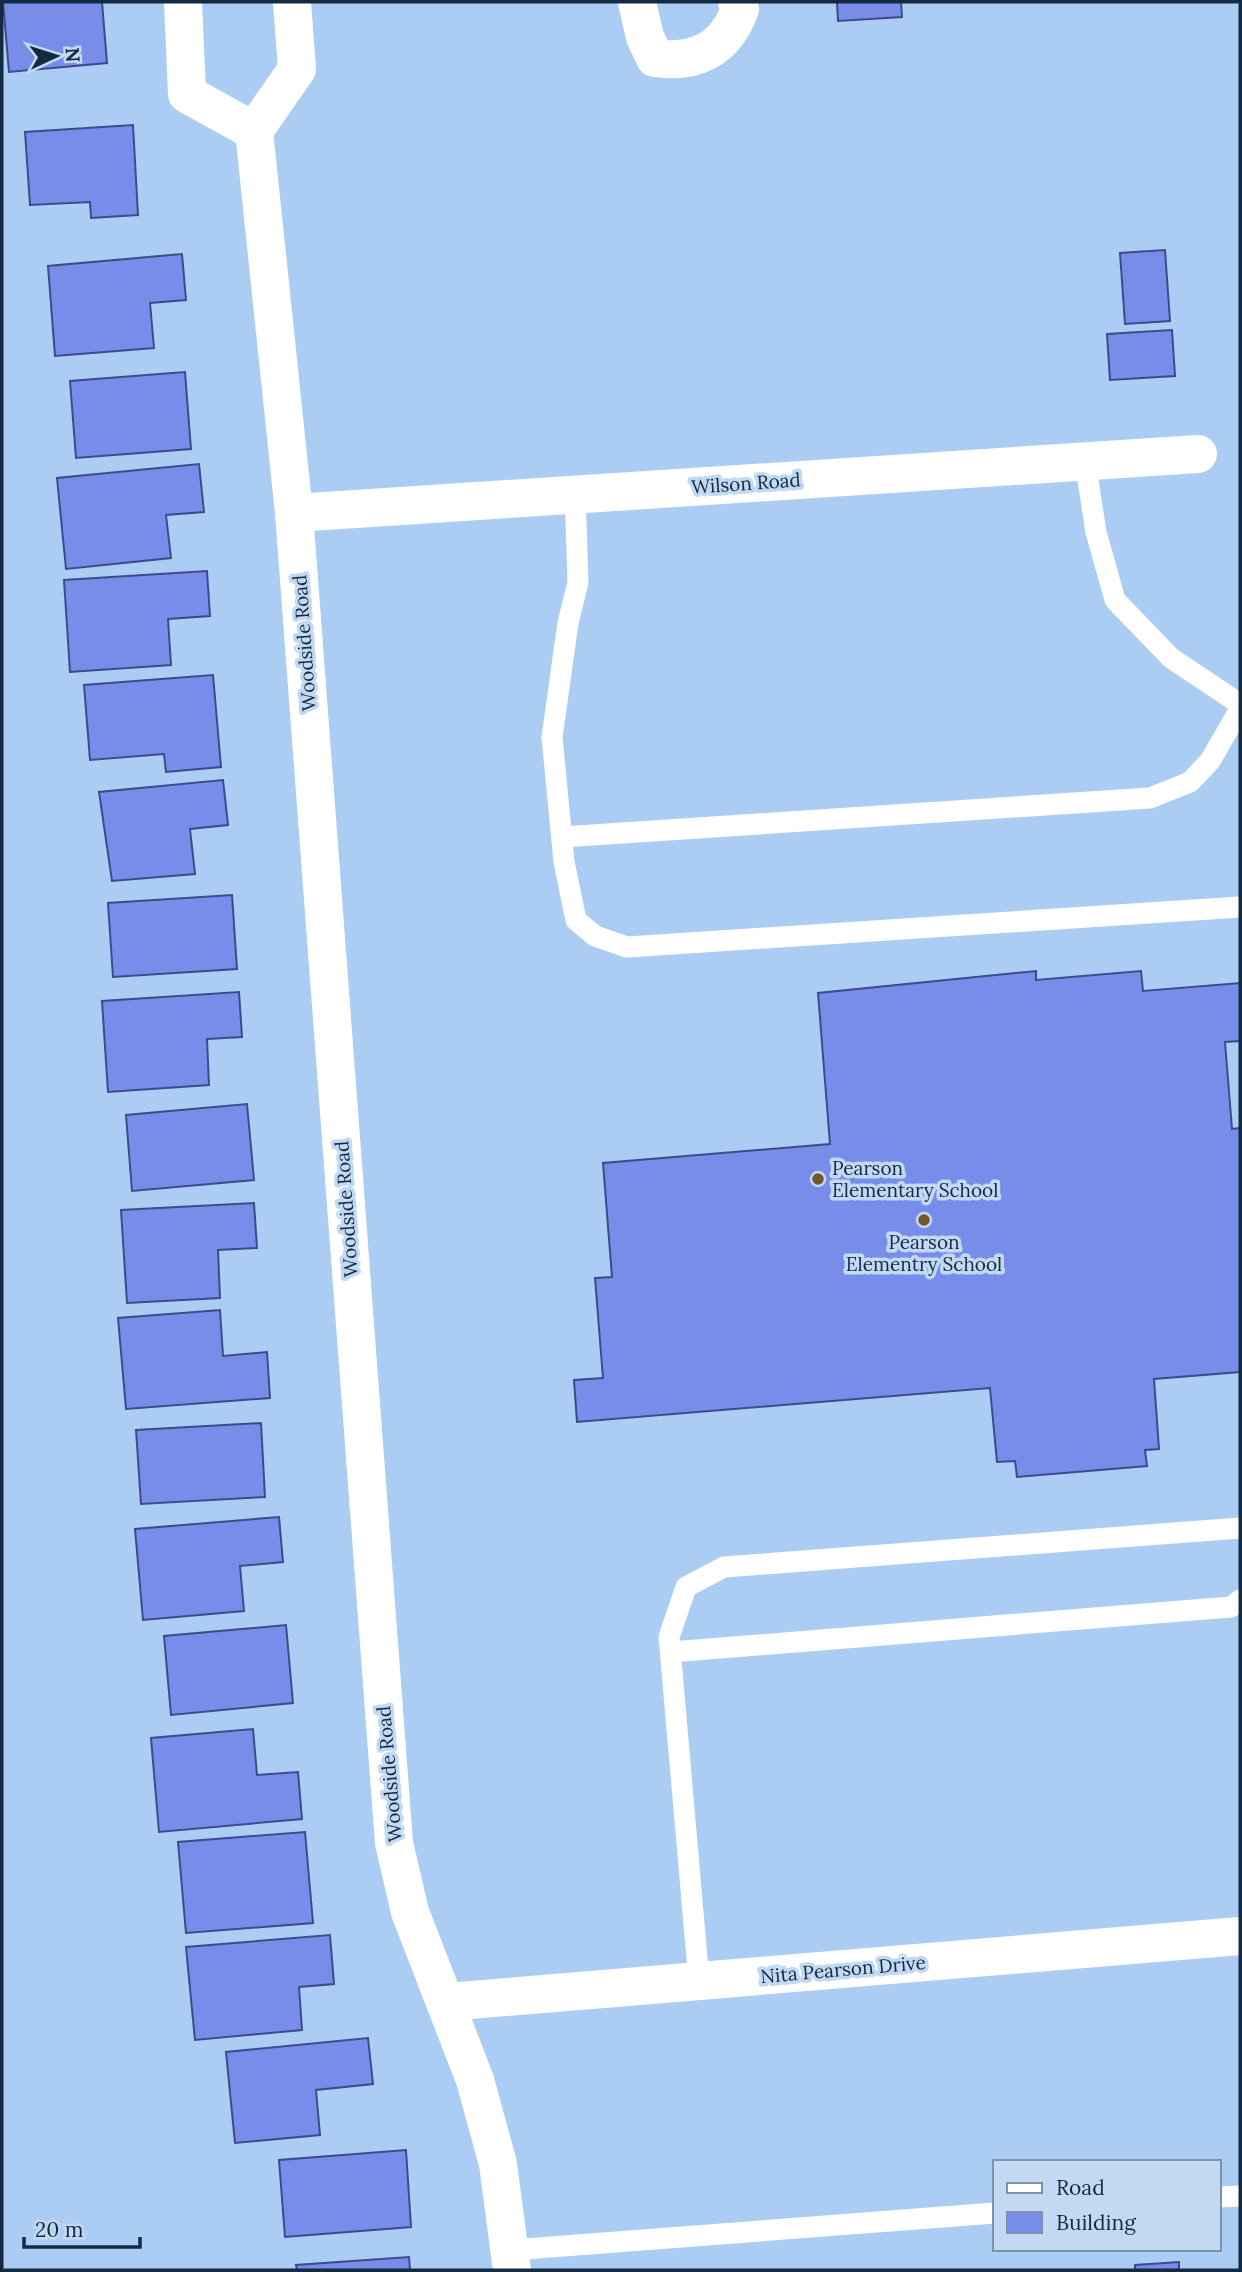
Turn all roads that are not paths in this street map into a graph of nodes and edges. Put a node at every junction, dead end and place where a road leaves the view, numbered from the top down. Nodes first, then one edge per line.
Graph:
1 (183, 2) edge
2 (292, 2) edge
3 (637, 2) edge
4 (737, 2) edge
5 (254, 131) junction
6 (1198, 454) dead end
7 (1085, 461) junction
8 (575, 494) junction
9 (294, 513) junction
10 (1240, 707) edge
11 (562, 837) junction
12 (1240, 907) edge
13 (1240, 1528) edge
14 (1240, 1601) edge
15 (671, 1652) junction
16 (1240, 1936) edge
17 (699, 1981) junction
18 (447, 2002) junction
19 (1240, 2196) edge
20 (1221, 2197) edge
21 (993, 2213) edge
22 (511, 2260) edge

1 - 5 street
2 - 5 street
3 - 4 street
5 - 9 street, Woodside Road
6 - 7 street, Wilson Road
7 - 8 street, Wilson Road
7 - 10 lane
8 - 9 street, Wilson Road
8 - 11 lane
9 - 18 street, Woodside Road
10 - 11 lane
11 - 12 lane
13 - 15 lane
14 - 15 lane
15 - 17 lane
16 - 17 street, Nita Pearson Drive
17 - 18 street, Nita Pearson Drive
18 - 22 street, Woodside Road
19 - 20 lane
21 - 22 lane

